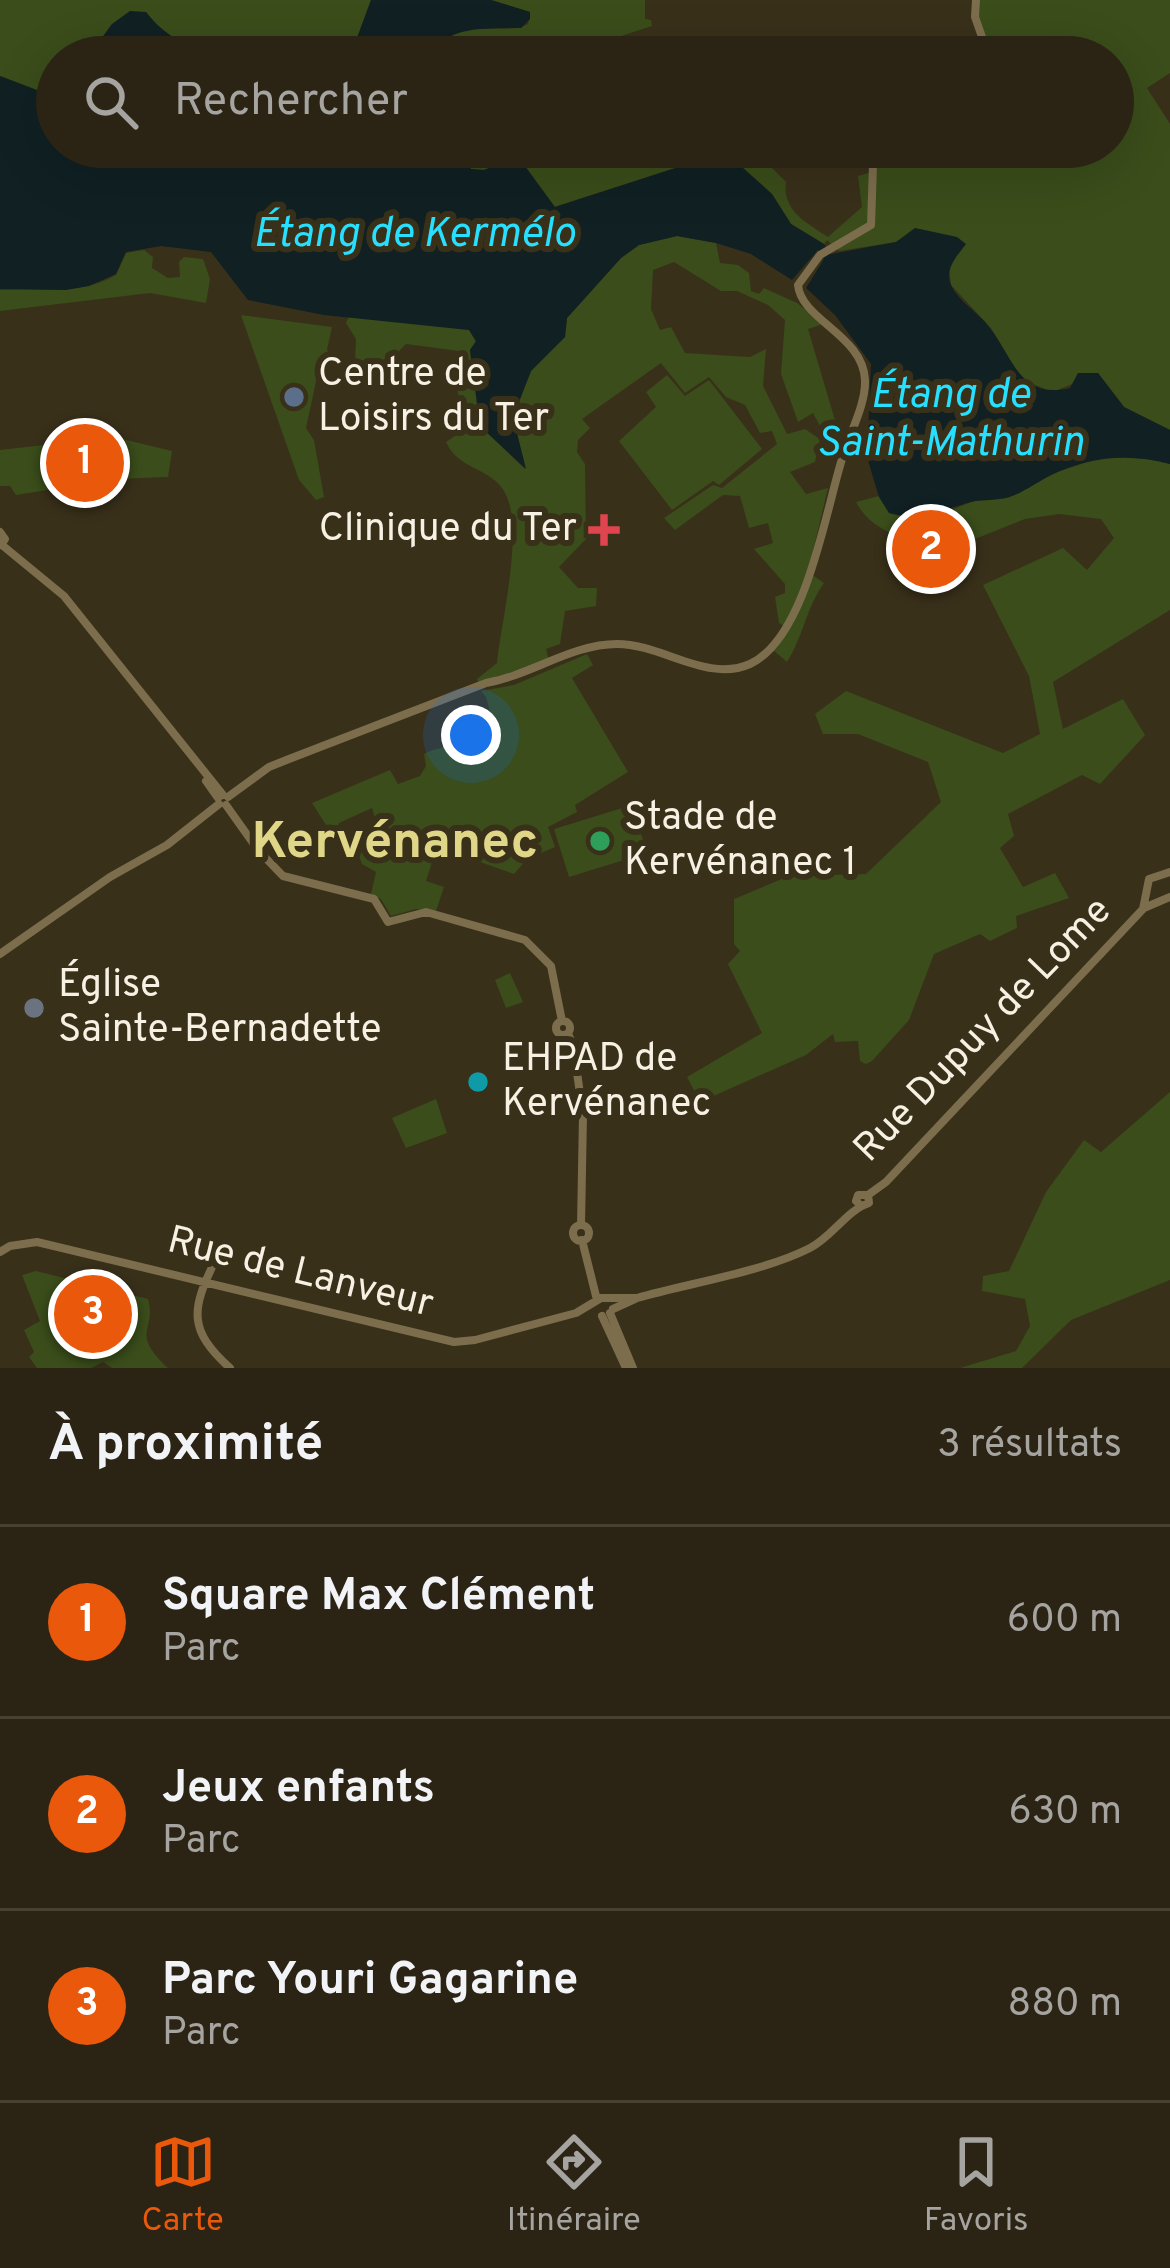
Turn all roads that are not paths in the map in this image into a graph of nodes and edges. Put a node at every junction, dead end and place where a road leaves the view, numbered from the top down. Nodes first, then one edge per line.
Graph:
1 (976, 0) edge
2 (982, 36) edge
3 (873, 168) edge
4 (0, 532) edge
5 (1, 545) edge
6 (223, 800) junction
7 (1169, 874) edge
8 (1148, 893) junction
9 (1170, 897) edge
10 (1159, 901) junction
11 (1143, 909) junction
12 (0, 954) edge
13 (0, 1252) edge
14 (215, 1261) dead end
15 (205, 1283) junction
16 (604, 1307) junction
17 (230, 1368) edge
18 (630, 1368) edge

1 - 2 street
3 - 6 street
4 - 5 street
5 - 6 street
6 - 12 street
6 - 16 street
7 - 8 street
8 - 10 street
8 - 11 street, Rue Dupuy de Lome
9 - 10 street, Rue Dupuy de Lome
10 - 11 street, Rue Dupuy de Lome
11 - 16 street, Rue Dupuy de Lome
13 - 15 street, Rue de Lanveur
14 - 15 street
15 - 16 street, Rue de Lanveur
15 - 17 street
16 - 18 street

